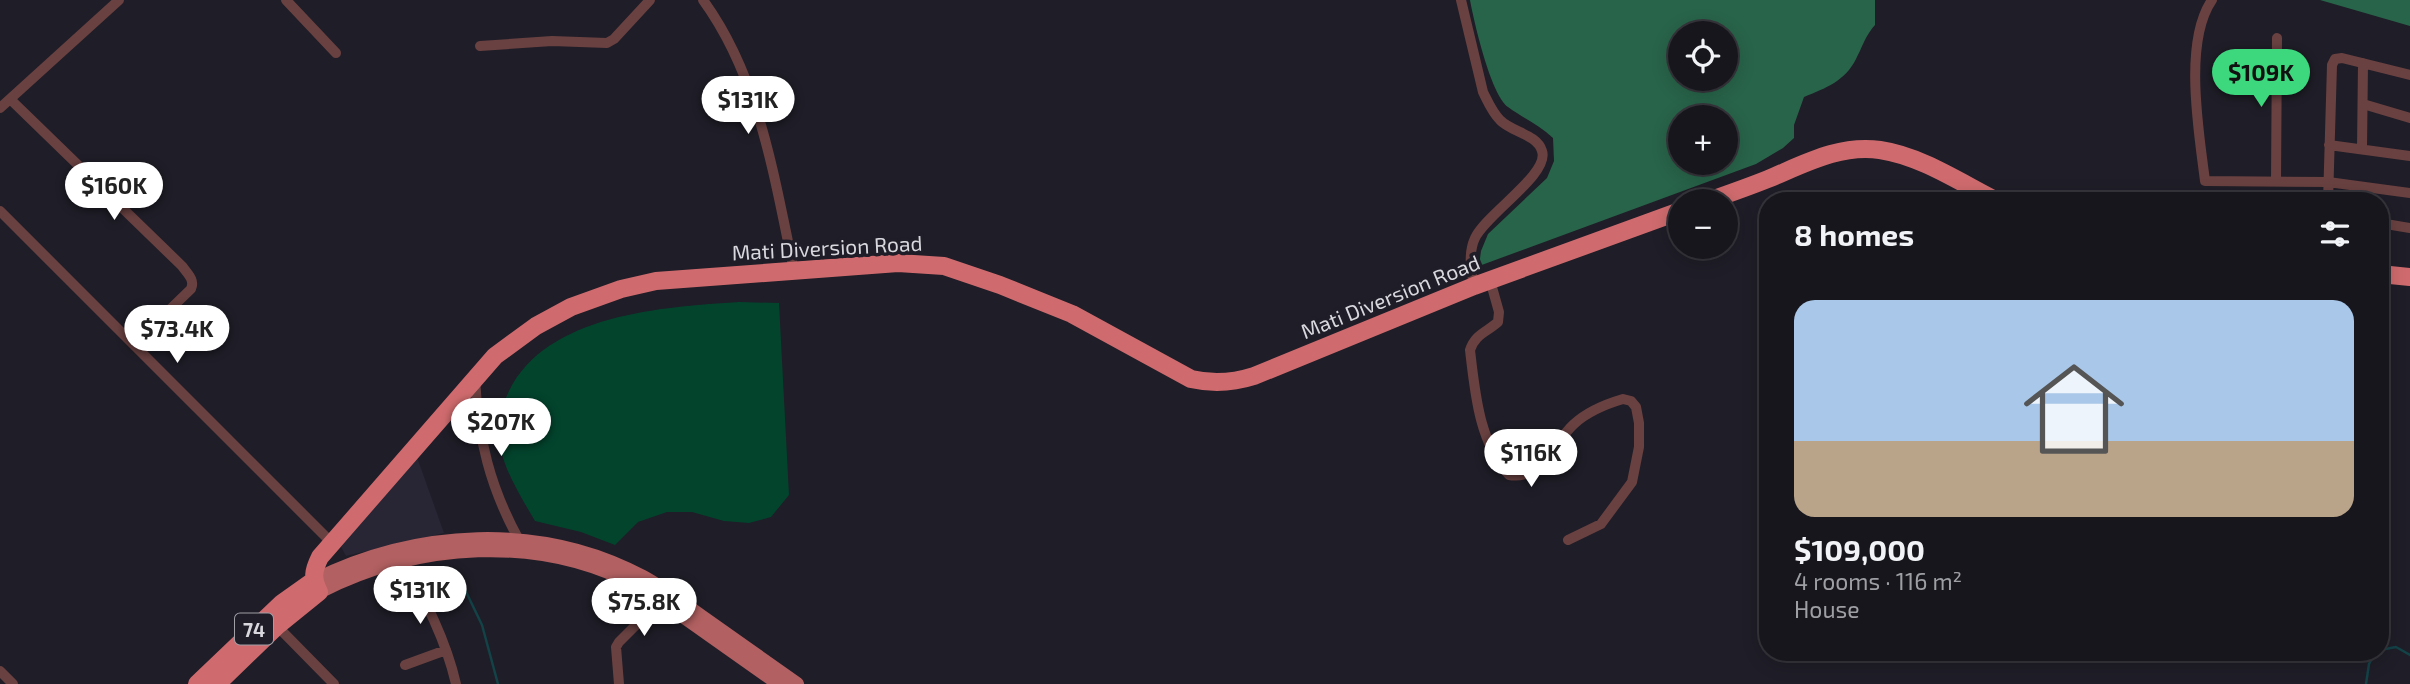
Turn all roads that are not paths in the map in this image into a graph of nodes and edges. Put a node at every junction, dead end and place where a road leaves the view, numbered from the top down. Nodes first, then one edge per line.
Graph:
1 (286, 0) edge
2 (650, 0) edge
3 (703, 0) edge
4 (1461, 0) edge
5 (2212, 0) edge
6 (117, 1) edge
7 (2277, 38) dead end
8 (480, 46) dead end
9 (336, 53) dead end
10 (2363, 63) junction
11 (2410, 75) edge
12 (10, 99) junction
13 (2363, 104) junction
14 (0, 108) edge
15 (2410, 118) edge
16 (2329, 145) junction
17 (2362, 149) junction
18 (2410, 156) edge
19 (2276, 181) junction
20 (2328, 182) junction
21 (1738, 189) edge
22 (1979, 192) edge
23 (2328, 192) edge
24 (2410, 193) edge
25 (0, 211) edge
26 (1668, 215) edge
27 (2389, 224) edge
28 (2410, 228) edge
29 (794, 270) junction
30 (2389, 275) edge
31 (2410, 277) edge
32 (1482, 283) junction
33 (134, 344) junction
34 (475, 378) junction
35 (1568, 540) dead end
36 (331, 542) junction
37 (519, 546) junction
38 (403, 560) junction
39 (316, 587) junction
40 (664, 597) junction
41 (277, 626) junction
42 (446, 650) junction
43 (405, 665) dead end
44 (0, 671) edge
45 (13, 684) edge
46 (204, 684) edge
47 (334, 684) edge
48 (456, 684) edge
49 (620, 684) edge
50 (779, 684) edge
51 (797, 684) edge

1 - 9 street
2 - 8 street
3 - 29 street
4 - 32 street
5 - 19 street
6 - 12 street
7 - 19 street
10 - 11 street
10 - 13 street
10 - 16 street
12 - 14 street
12 - 33 street
13 - 15 street
13 - 17 street
16 - 17 street
16 - 20 street
17 - 18 street
19 - 20 street
20 - 23 street
20 - 24 street
21 - 22 highway
25 - 33 street
26 - 32 highway, Mati Diversion Road
27 - 28 street
29 - 32 highway, Mati Diversion Road
29 - 34 highway, Mati Diversion Road
30 - 31 highway
32 - 35 street
33 - 36 street
34 - 36 highway, Mati Diversion Road
34 - 37 street
36 - 39 highway, Mati Diversion Road
37 - 38 main road, 74
37 - 39 main road, 74
37 - 40 main road, 74
38 - 39 main road, 74
38 - 42 street
39 - 41 highway, 74
39 - 46 highway, 74
40 - 49 street
40 - 50 main road, 74
40 - 51 main road, 74
41 - 46 highway, 74
41 - 47 street
42 - 43 street
42 - 48 street
44 - 45 street

